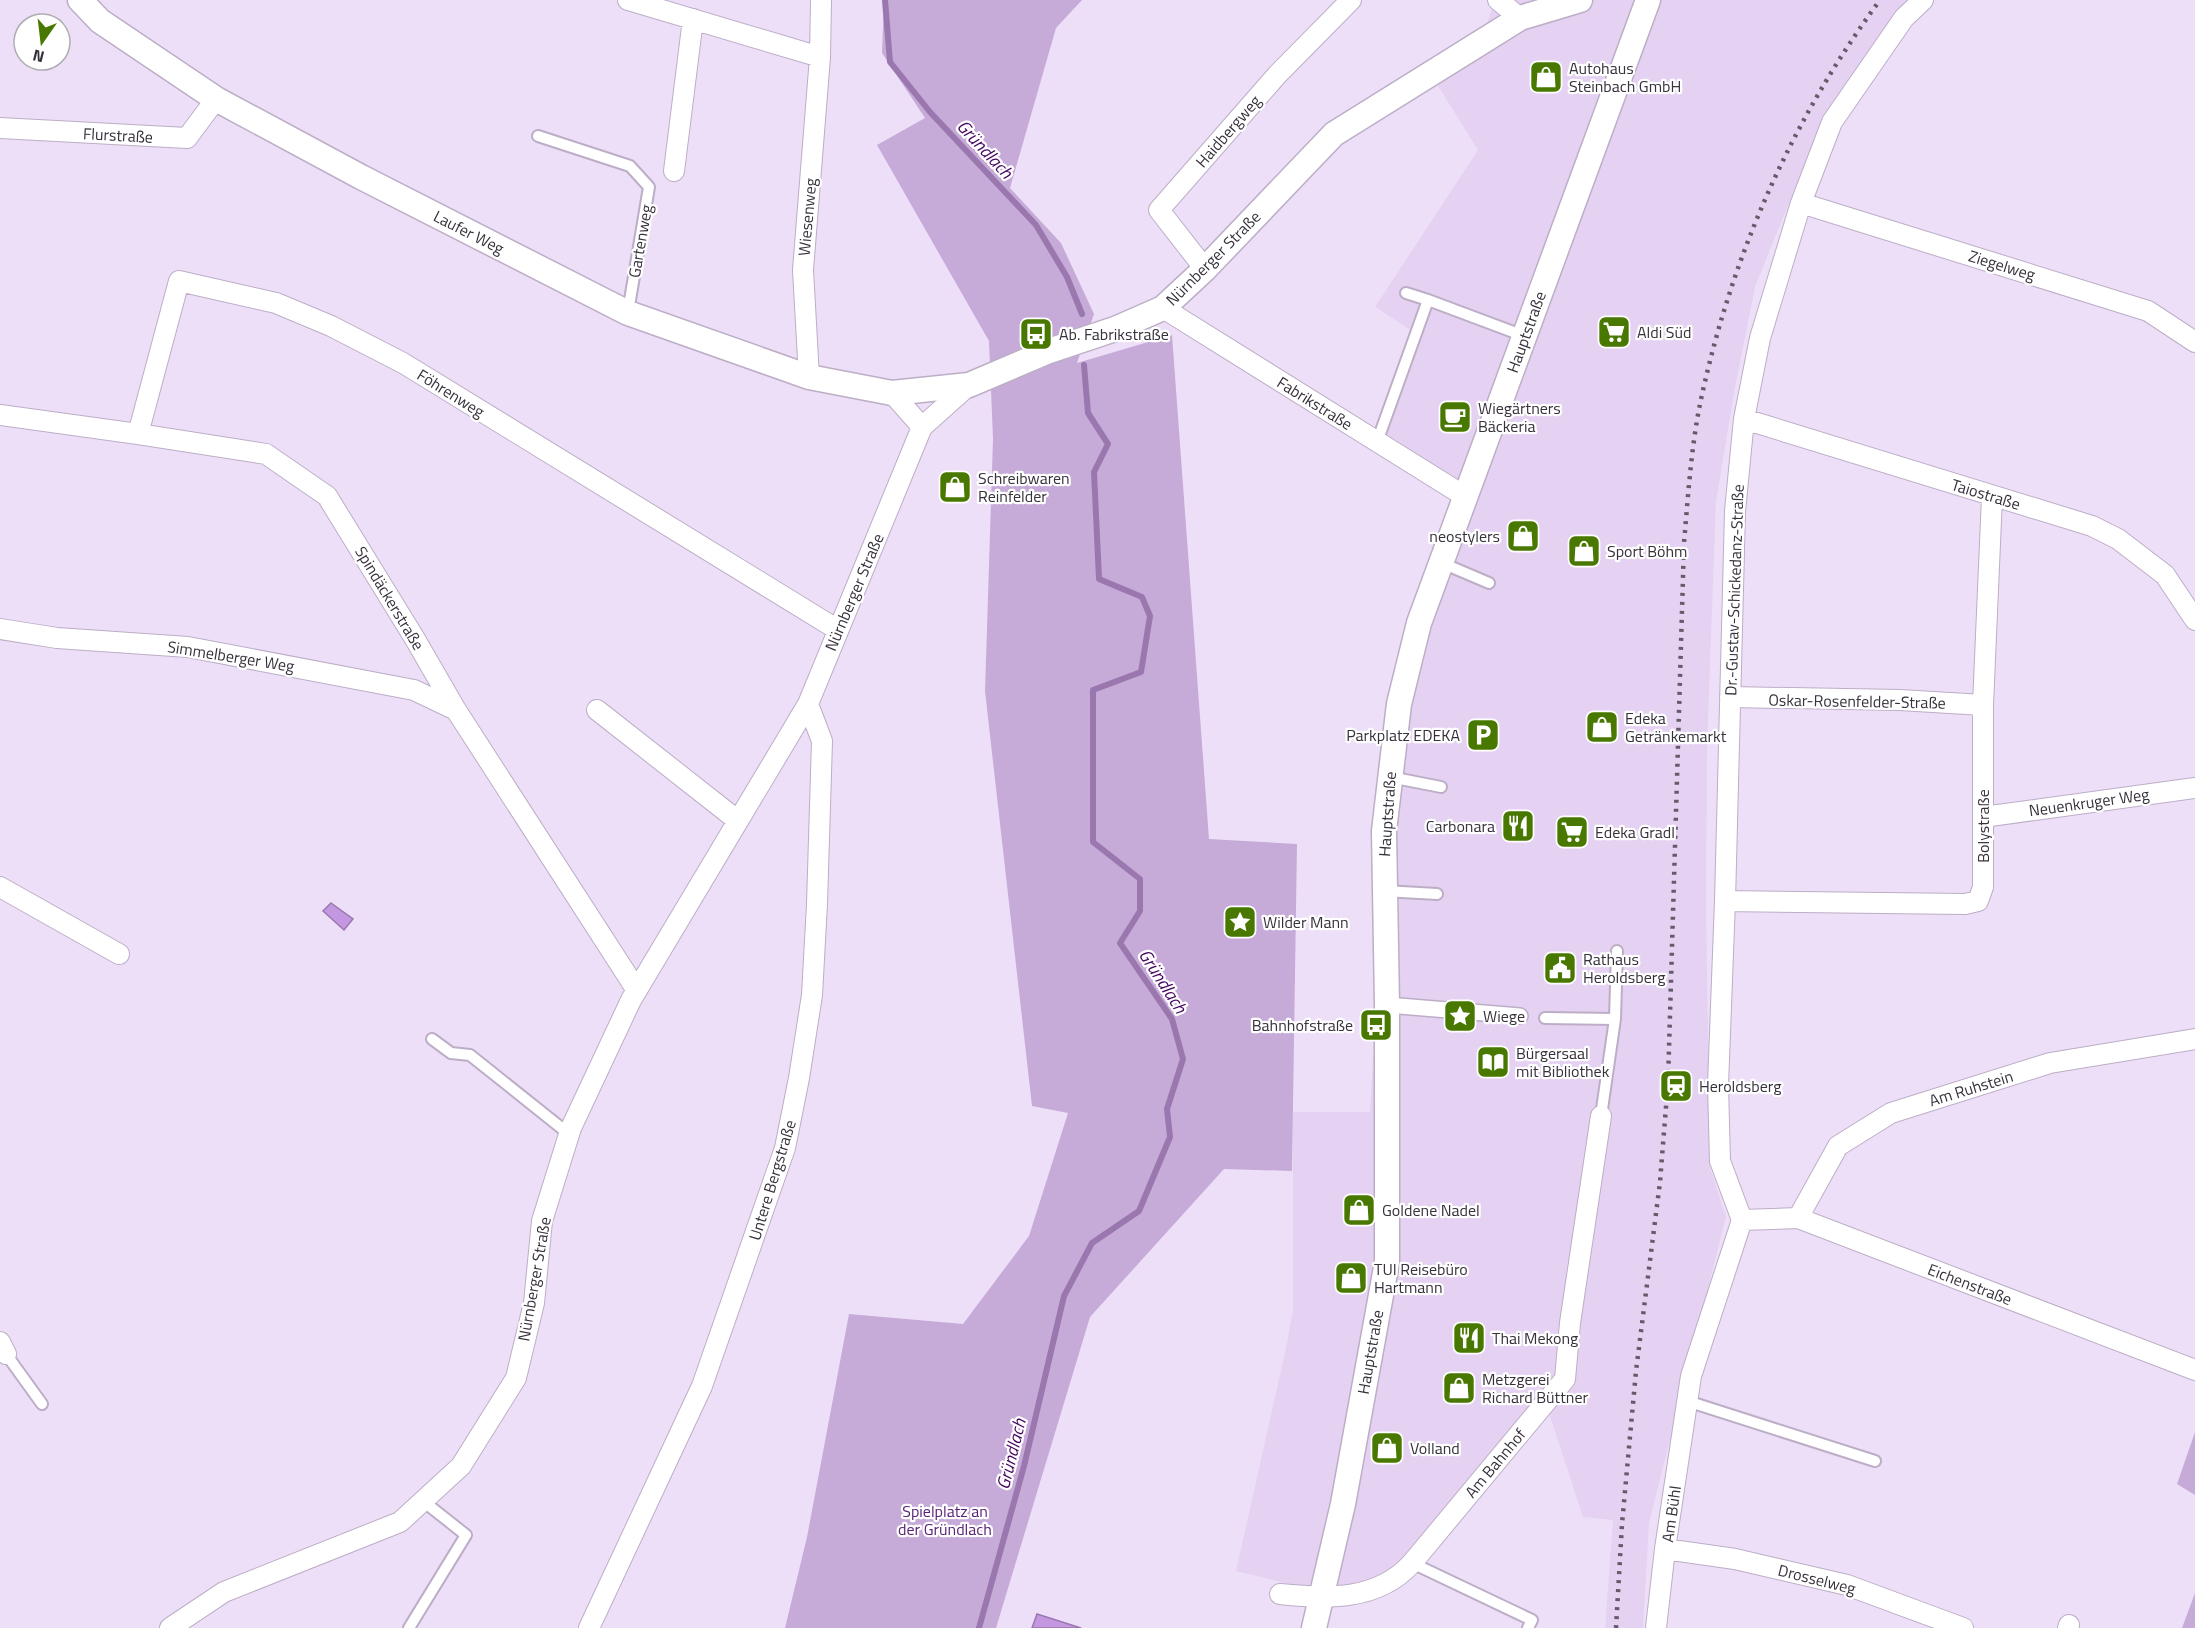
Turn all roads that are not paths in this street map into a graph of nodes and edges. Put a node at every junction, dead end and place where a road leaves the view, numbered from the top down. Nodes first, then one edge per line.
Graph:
1 (80, 0) edge
2 (628, 0) edge
3 (821, 0) edge
4 (1351, 0) edge
5 (1498, 0) edge
6 (1580, 0) edge
7 (1648, 0) edge
8 (1923, 0) edge
9 (1520, 18) junction
10 (693, 19) junction
11 (820, 57) junction
12 (216, 99) junction
13 (0, 128) edge
14 (538, 135) dead end
15 (674, 171) dead end
16 (1801, 203) junction
17 (1205, 269) junction
18 (1406, 293) dead end
19 (1428, 300) junction
20 (1163, 308) junction
21 (628, 313) junction
22 (1525, 336) junction
23 (2195, 342) edge
24 (809, 377) junction
25 (969, 385) junction
26 (892, 393) junction
27 (0, 415) edge
28 (1744, 419) junction
29 (922, 427) junction
30 (138, 434) junction
31 (1377, 442) junction
32 (1466, 497) junction
33 (1992, 497) junction
34 (1442, 563) junction
35 (1489, 584) dead end
36 (2195, 620) edge
37 (0, 629) edge
38 (838, 630) junction
39 (1730, 697) junction
40 (808, 704) junction
41 (1983, 705) junction
42 (456, 710) junction
43 (597, 710) dead end
44 (1390, 777) junction
45 (1441, 786) dead end
46 (2195, 788) edge
47 (1983, 817) junction
48 (737, 820) junction
49 (0, 887) edge
50 (1383, 891) junction
51 (1437, 894) dead end
52 (1725, 901) junction
53 (1617, 951) dead end
54 (119, 954) dead end
55 (636, 989) junction
56 (1387, 1005) junction
57 (1520, 1016) dead end
58 (1545, 1018) dead end
59 (1615, 1019) junction
60 (2195, 1039) edge
61 (432, 1040) dead end
62 (1601, 1116) joint
63 (569, 1134) junction
64 (1798, 1218) junction
65 (1742, 1220) junction
66 (3, 1348) edge
67 (2195, 1370) edge
68 (1687, 1401) junction
69 (42, 1404) dead end
70 (1875, 1461) dead end
71 (423, 1501) junction
72 (1665, 1549) junction
73 (1412, 1563) junction
74 (1280, 1594) dead end
75 (1321, 1599) junction
76 (170, 1628) edge
77 (409, 1628) edge
78 (589, 1628) edge
79 (1314, 1628) edge
80 (1528, 1628) edge
81 (1656, 1628) edge
82 (1964, 1628) edge

1 - 12 street, Laufer Weg
2 - 10 street
3 - 11 street, Wiesenweg
4 - 17 street, Haidbergweg
5 - 9 street
6 - 9 street, Nürnberger Straße
7 - 22 street, Hauptstraße
8 - 16 street, Dr.-Gustav-Schickedanz-Straße
9 - 17 street, Nürnberger Straße
10 - 11 street
10 - 15 street
11 - 24 street, Wiesenweg
12 - 13 street, Flurstraße
12 - 21 street, Laufer Weg
14 - 21 lane, Gartenweg
16 - 23 street, Ziegelweg
16 - 28 street, Dr.-Gustav-Schickedanz-Straße
17 - 20 street, Nürnberger Straße
18 - 19 lane
19 - 22 lane
19 - 31 lane
20 - 25 street, Nürnberger Straße
20 - 31 street, Fabrikstraße
21 - 24 street, Laufer Weg
22 - 32 street, Hauptstraße
24 - 26 street, Laufer Weg
25 - 26 street, Laufer Weg
25 - 29 street, Nürnberger Straße
26 - 29 street
27 - 30 street, Spindäckerstraße
28 - 33 street, Taiostraße
28 - 39 street, Dr.-Gustav-Schickedanz-Straße
29 - 38 street, Nürnberger Straße
30 - 38 street, Föhrenweg
30 - 42 street, Spindäckerstraße
31 - 32 street, Fabrikstraße
32 - 34 street, Hauptstraße
33 - 36 street, Taiostraße
33 - 41 street, Bolystraße
34 - 35 lane
34 - 44 street, Hauptstraße
37 - 42 street, Simmelberger Weg
38 - 40 street, Nürnberger Straße
39 - 41 street, Oskar-Rosenfelder-Straße
39 - 52 street, Dr.-Gustav-Schickedanz-Straße
40 - 48 street, Nürnberger Straße
40 - 78 street, Untere Bergstraße
41 - 47 street, Bolystraße
42 - 55 street, Spindäckerstraße
43 - 48 street
44 - 45 lane
44 - 50 street, Hauptstraße
46 - 47 street, Neuenkruger Weg
47 - 52 street, Bolystraße
48 - 55 street, Nürnberger Straße
49 - 54 street
50 - 51 lane
50 - 56 street, Hauptstraße
52 - 65 street, Dr.-Gustav-Schickedanz-Straße
53 - 59 lane
55 - 63 street, Nürnberger Straße
56 - 57 street
56 - 75 street, Hauptstraße
58 - 59 lane
59 - 62 lane
60 - 64 street, Am Ruhstein
61 - 63 lane
62 - 73 street, Am Bahnhof
63 - 71 street, Nürnberger Straße
64 - 65 street, Eichenstraße
64 - 67 street, Eichenstraße
65 - 68 street, Am Bühl
66 - 69 lane
68 - 70 lane
68 - 72 street, Am Bühl
71 - 76 street, Nürnberger Straße
71 - 77 lane
72 - 81 street, Am Bühl
72 - 82 street, Drosselweg
73 - 75 street, Am Bahnhof
73 - 80 lane
74 - 75 street, Am Bahnhof
75 - 79 street, Hauptstraße

